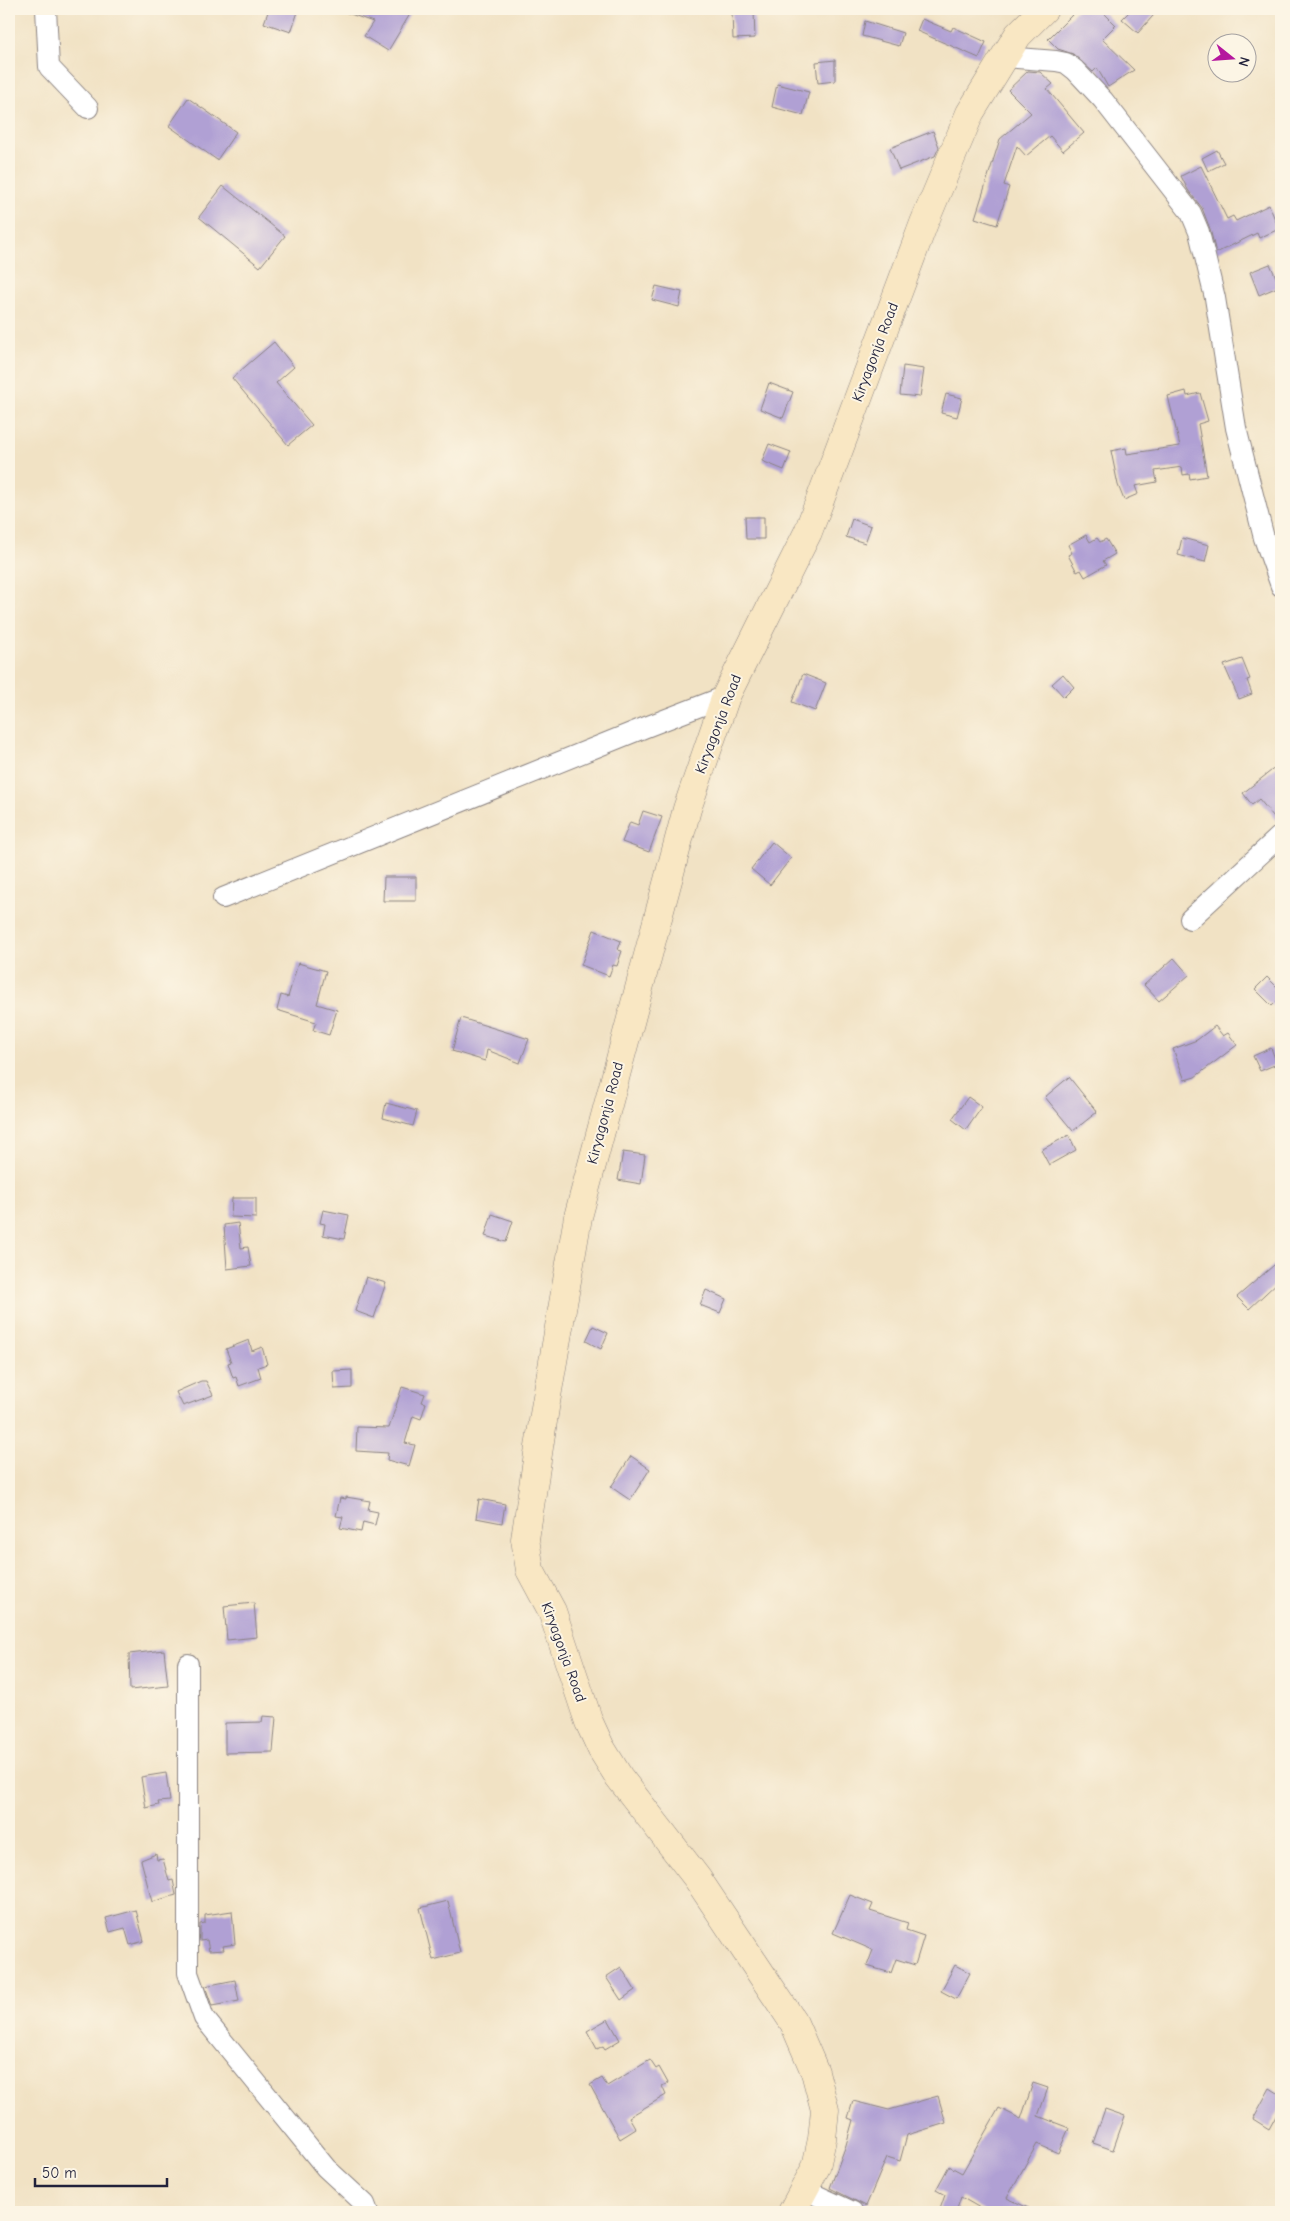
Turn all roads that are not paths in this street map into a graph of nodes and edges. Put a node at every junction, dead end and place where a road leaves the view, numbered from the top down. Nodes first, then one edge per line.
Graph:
1 (46, 9) edge
2 (1044, 9) edge
3 (1005, 57) junction
4 (88, 108) dead end
5 (1281, 586) edge
6 (726, 696) junction
7 (1281, 835) edge
8 (224, 898) dead end
9 (1190, 919) dead end
10 (188, 1664) dead end
11 (798, 2201) edge
12 (368, 2212) edge
13 (853, 2212) edge

1 - 4 street
2 - 3 street, Kiryagonja Road
3 - 5 street
3 - 6 street, Kiryagonja Road
6 - 8 street
6 - 11 street, Kiryagonja Road
7 - 9 street
10 - 12 street
11 - 13 street

